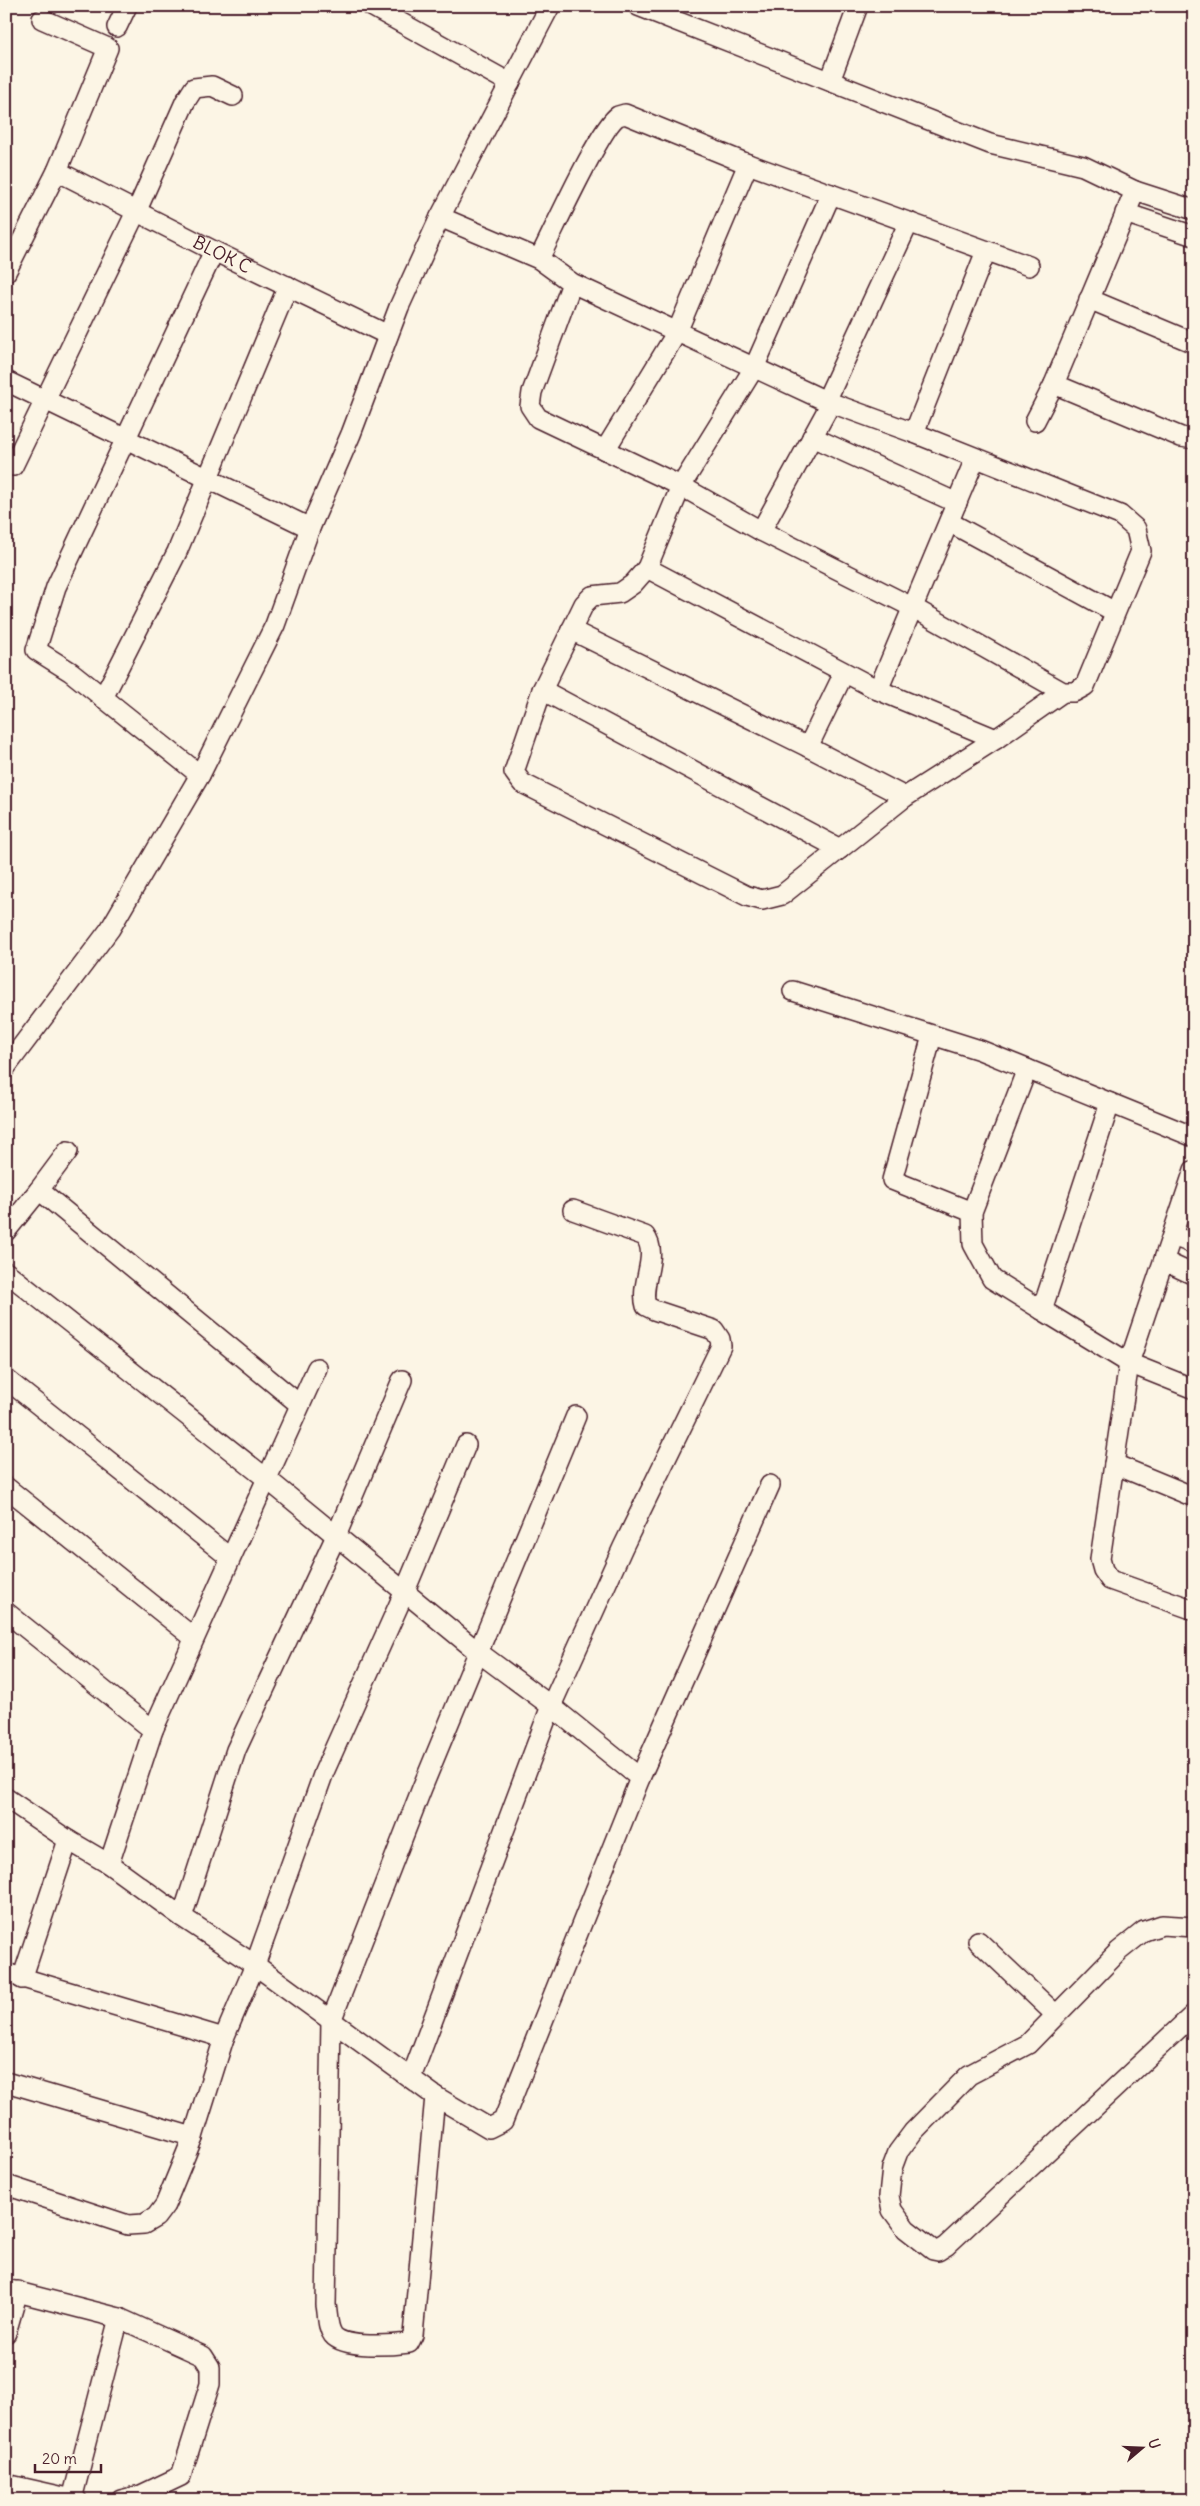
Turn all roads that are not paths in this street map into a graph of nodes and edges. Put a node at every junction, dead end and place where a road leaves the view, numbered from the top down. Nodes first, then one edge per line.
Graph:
1 (127, 6) edge
2 (371, 6) edge
3 (550, 6) edge
4 (638, 6) edge
5 (858, 6) edge
6 (42, 19) dead end
7 (117, 27) dead end
8 (830, 81) junction
9 (510, 83) junction
10 (233, 96) dead end
11 (748, 164) junction
12 (57, 171) junction
13 (1135, 191) junction
14 (831, 194) junction
15 (137, 210) junction
16 (1194, 210) edge
17 (1125, 213) junction
18 (440, 217) junction
19 (909, 222) junction
20 (1194, 236) edge
21 (214, 251) junction
22 (986, 251) junction
23 (539, 259) junction
24 (1028, 266) dead end
25 (6, 272) edge
26 (572, 284) junction
27 (288, 286) junction
28 (1089, 299) junction
29 (677, 332) junction
30 (388, 335) junction
31 (1194, 343) edge
32 (754, 368) junction
33 (6, 381) edge
34 (1054, 384) junction
35 (44, 399) junction
36 (828, 402) junction
37 (1035, 421) dead end
38 (914, 433) junction
39 (812, 437) junction
40 (127, 438) junction
41 (1194, 439) edge
42 (605, 450) junction
43 (975, 459) junction
44 (13, 466) dead end
45 (207, 478) junction
46 (681, 486) junction
47 (957, 503) junction
48 (949, 522) junction
49 (310, 528) junction
50 (761, 531) junction
51 (647, 568) junction
52 (912, 607) junction
53 (1116, 612) junction
54 (571, 630) junction
55 (844, 673) junction
56 (542, 690) junction
57 (878, 690) junction
58 (1062, 692) junction
59 (103, 698) junction
60 (996, 739) junction
61 (808, 746) junction
62 (200, 774) junction
63 (905, 797) junction
64 (840, 848) junction
65 (793, 991) dead end
66 (932, 1036) junction
67 (6, 1067) edge
68 (1027, 1068) junction
69 (1110, 1103) junction
70 (1194, 1138) edge
71 (68, 1151) dead end
72 (1194, 1170) edge
73 (40, 1190) junction
74 (573, 1210) dead end
75 (972, 1212) junction
76 (6, 1231) edge
77 (1173, 1236) junction
78 (1194, 1244) edge
79 (1164, 1262) junction
80 (6, 1272) edge
81 (1194, 1274) edge
82 (1042, 1310) junction
83 (1130, 1363) junction
84 (317, 1368) dead end
85 (6, 1379) edge
86 (402, 1380) dead end
87 (1194, 1389) edge
88 (299, 1404) junction
89 (576, 1416) dead end
90 (466, 1445) dead end
91 (1114, 1464) junction
92 (267, 1479) junction
93 (770, 1485) dead end
94 (6, 1487) edge
95 (1194, 1497) edge
96 (336, 1536) junction
97 (229, 1557) junction
98 (405, 1591) junction
99 (1194, 1610) edge
100 (6, 1612) edge
101 (194, 1638) junction
102 (478, 1652) junction
103 (551, 1706) junction
104 (153, 1730) junction
105 (640, 1778) junction
106 (6, 1798) edge
107 (68, 1840) junction
108 (109, 1864) junction
109 (182, 1917) junction
110 (1194, 1927) edge
111 (978, 1941) dead end
112 (255, 1965) junction
113 (14, 1976) edge
114 (1194, 2014) edge
115 (1056, 2015) junction
116 (331, 2021) junction
117 (224, 2038) junction
118 (411, 2078) junction
119 (6, 2082) edge
120 (435, 2096) junction
121 (193, 2137) junction
122 (6, 2185) edge
123 (12, 2290) edge
124 (119, 2318) junction
125 (6, 2333) edge
126 (6, 2484) edge
127 (72, 2499) edge
128 (77, 2500) edge
129 (121, 2500) edge

1 - 7 street
2 - 9 street
3 - 9 street
4 - 8 street
5 - 8 street
6 - 12 street
8 - 13 street
9 - 18 street
10 - 15 street
11 - 14 street
11 - 23 street
11 - 29 street
12 - 15 street, BLOK C
12 - 25 street
13 - 16 street
13 - 17 street
14 - 19 street
14 - 32 street
15 - 21 street, BLOK C
15 - 35 street
17 - 20 street
17 - 28 street
18 - 23 street
18 - 30 street
19 - 22 street
19 - 36 street
21 - 27 street, BLOK C
21 - 40 street
22 - 24 street
22 - 38 street
23 - 26 street
26 - 29 street
26 - 42 street
27 - 30 street, BLOK C
27 - 45 street
28 - 31 street
28 - 34 street
29 - 32 street
29 - 42 street
30 - 49 street
32 - 36 street
32 - 46 street
33 - 35 street
34 - 37 street
34 - 41 street
35 - 40 street
35 - 44 street
36 - 38 street
36 - 39 street
38 - 43 street
39 - 47 street
39 - 50 street
40 - 45 street
40 - 59 street
42 - 46 street
43 - 47 street
43 - 53 street
45 - 49 street
45 - 59 street
46 - 50 street
46 - 51 street
47 - 48 street
48 - 52 street
48 - 53 street
49 - 62 street
50 - 52 street
51 - 54 street
51 - 55 street
52 - 57 street
52 - 58 street
53 - 58 street
54 - 56 street
54 - 61 street
55 - 57 street
55 - 61 street
56 - 64 street
56 - 64 street
57 - 60 street
58 - 60 street
59 - 62 street
60 - 63 street
61 - 63 street
62 - 67 street
63 - 64 street
65 - 66 street
66 - 68 street
66 - 75 street
68 - 69 street
68 - 75 street
69 - 70 street
69 - 82 street
71 - 73 street
72 - 77 street
73 - 76 street
73 - 88 street
74 - 103 street
75 - 82 street
77 - 78 street
77 - 79 street
79 - 81 street
79 - 83 street
80 - 92 street
82 - 83 street
83 - 87 street
83 - 91 street
84 - 88 street
85 - 97 street
86 - 96 street
88 - 92 street
89 - 102 street
90 - 98 street
91 - 95 street
91 - 99 street
92 - 96 street
92 - 97 street
93 - 105 street
94 - 101 street
96 - 98 street
96 - 109 street
97 - 101 street
98 - 102 street
98 - 112 street
100 - 104 street
101 - 104 street
102 - 103 street
102 - 116 street
103 - 105 street
103 - 118 street
104 - 108 street
105 - 120 street
106 - 107 street
107 - 108 street
107 - 113 street
108 - 109 street
109 - 112 street
110 - 115 street
111 - 115 street
112 - 116 street
112 - 117 street
113 - 117 street
114 - 115 street
116 - 118 street
116 - 120 street
117 - 121 street
118 - 120 street
119 - 121 street
121 - 122 street
123 - 124 street
123 - 125 street
124 - 127 street
124 - 129 street
126 - 127 street
127 - 128 street

